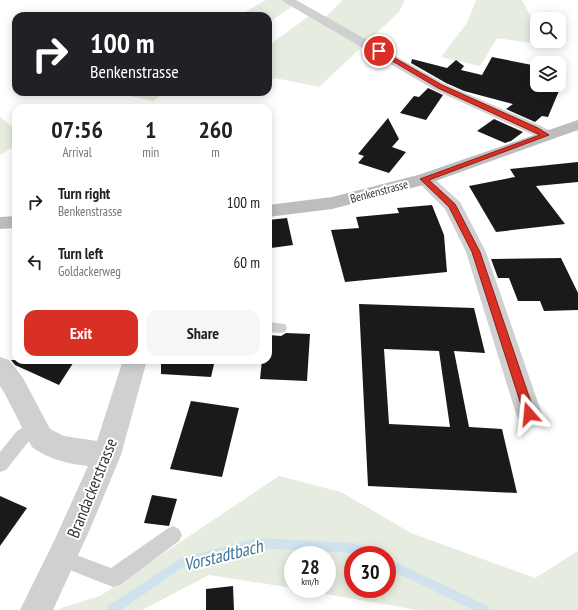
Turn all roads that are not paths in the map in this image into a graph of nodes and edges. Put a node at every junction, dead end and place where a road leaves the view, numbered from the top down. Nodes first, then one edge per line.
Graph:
1 (288, 0) edge
2 (578, 125) edge
3 (546, 135) junction
4 (424, 179) junction
5 (272, 210) edge
6 (12, 222) edge
7 (0, 223) edge
8 (134, 364) edge
9 (0, 367) edge
10 (529, 414) dead end
11 (36, 428) junction
12 (107, 455) junction
13 (0, 464) edge
14 (173, 535) dead end
15 (62, 559) junction
16 (36, 610) edge

1 - 3 street
2 - 3 street, Benkenstrasse
3 - 4 street, Benkenstrasse
4 - 5 street, Benkenstrasse
4 - 10 street
6 - 7 street
8 - 12 street, Brandackerstrasse
9 - 11 street
11 - 12 street
11 - 13 lane
12 - 15 street, Brandackerstrasse
14 - 15 lane
15 - 16 street, Brandackerstrasse

